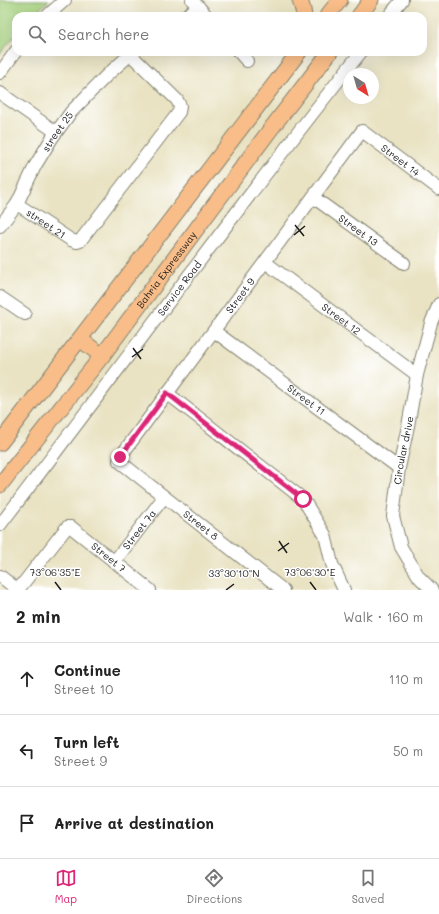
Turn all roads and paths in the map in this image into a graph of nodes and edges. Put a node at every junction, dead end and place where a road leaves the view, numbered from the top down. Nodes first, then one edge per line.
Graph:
1 (65, 0) edge
2 (300, 0) edge
3 (340, 0) edge
4 (371, 0) edge
5 (402, 0) edge
6 (52, 12) edge
7 (303, 12) edge
8 (330, 12) edge
9 (361, 12) edge
10 (392, 12) edge
11 (12, 56) edge
12 (129, 56) edge
13 (135, 56) edge
14 (296, 56) edge
15 (327, 56) edge
16 (358, 56) edge
17 (0, 73) edge
18 (0, 93) edge
19 (362, 131) joint
20 (56, 132) junction
21 (439, 190) edge
22 (313, 197) junction
23 (17, 204) junction
24 (0, 226) edge
25 (183, 247) junction
26 (200, 260) junction
27 (265, 262) junction
28 (404, 263) dead end
29 (0, 297) edge
30 (439, 304) edge
31 (25, 314) dead end
32 (214, 331) junction
33 (80, 339) junction
34 (102, 356) junction
35 (417, 375) junction
36 (167, 393) junction
37 (0, 443) edge
38 (119, 461) joint
39 (398, 468) junction
40 (0, 485) edge
41 (164, 497) junction
42 (0, 525) edge
43 (114, 562) junction
44 (0, 576) edge
45 (18, 590) edge
46 (150, 590) edge
47 (283, 590) edge
48 (344, 590) edge
49 (432, 590) edge

1 - 6 street
2 - 7 main road
3 - 8 main road
4 - 9 main road
5 - 10 street
11 - 17 street
12 - 20 street, street 25
13 - 23 street, street 21
14 - 33 main road
15 - 25 main road, Bahria Expressway
16 - 26 street, Service Road
18 - 20 street
19 - 21 street, Street 14
19 - 22 street, Street 9
20 - 23 street, street 25
22 - 27 street, Street 9
22 - 28 street, Street 13
23 - 24 street, street 25
25 - 26 street
25 - 34 main road, Bahria Expressway
26 - 42 street, Service Road
27 - 32 street, Street 9
27 - 35 street, Street 12
29 - 31 street
30 - 35 street, Circular drive
32 - 36 street, Street 9
32 - 39 street, Street 11
33 - 34 main road
33 - 37 main road
34 - 40 main road, Bahria Expressway
35 - 39 street, Circular drive
36 - 38 street, Street 9
36 - 48 street
38 - 41 street, Street 8
39 - 49 street, Circular drive
41 - 43 street, Street 7a
41 - 47 street, Street 8
43 - 45 street, Street 7
43 - 46 street, Street 7
44 - 45 street

